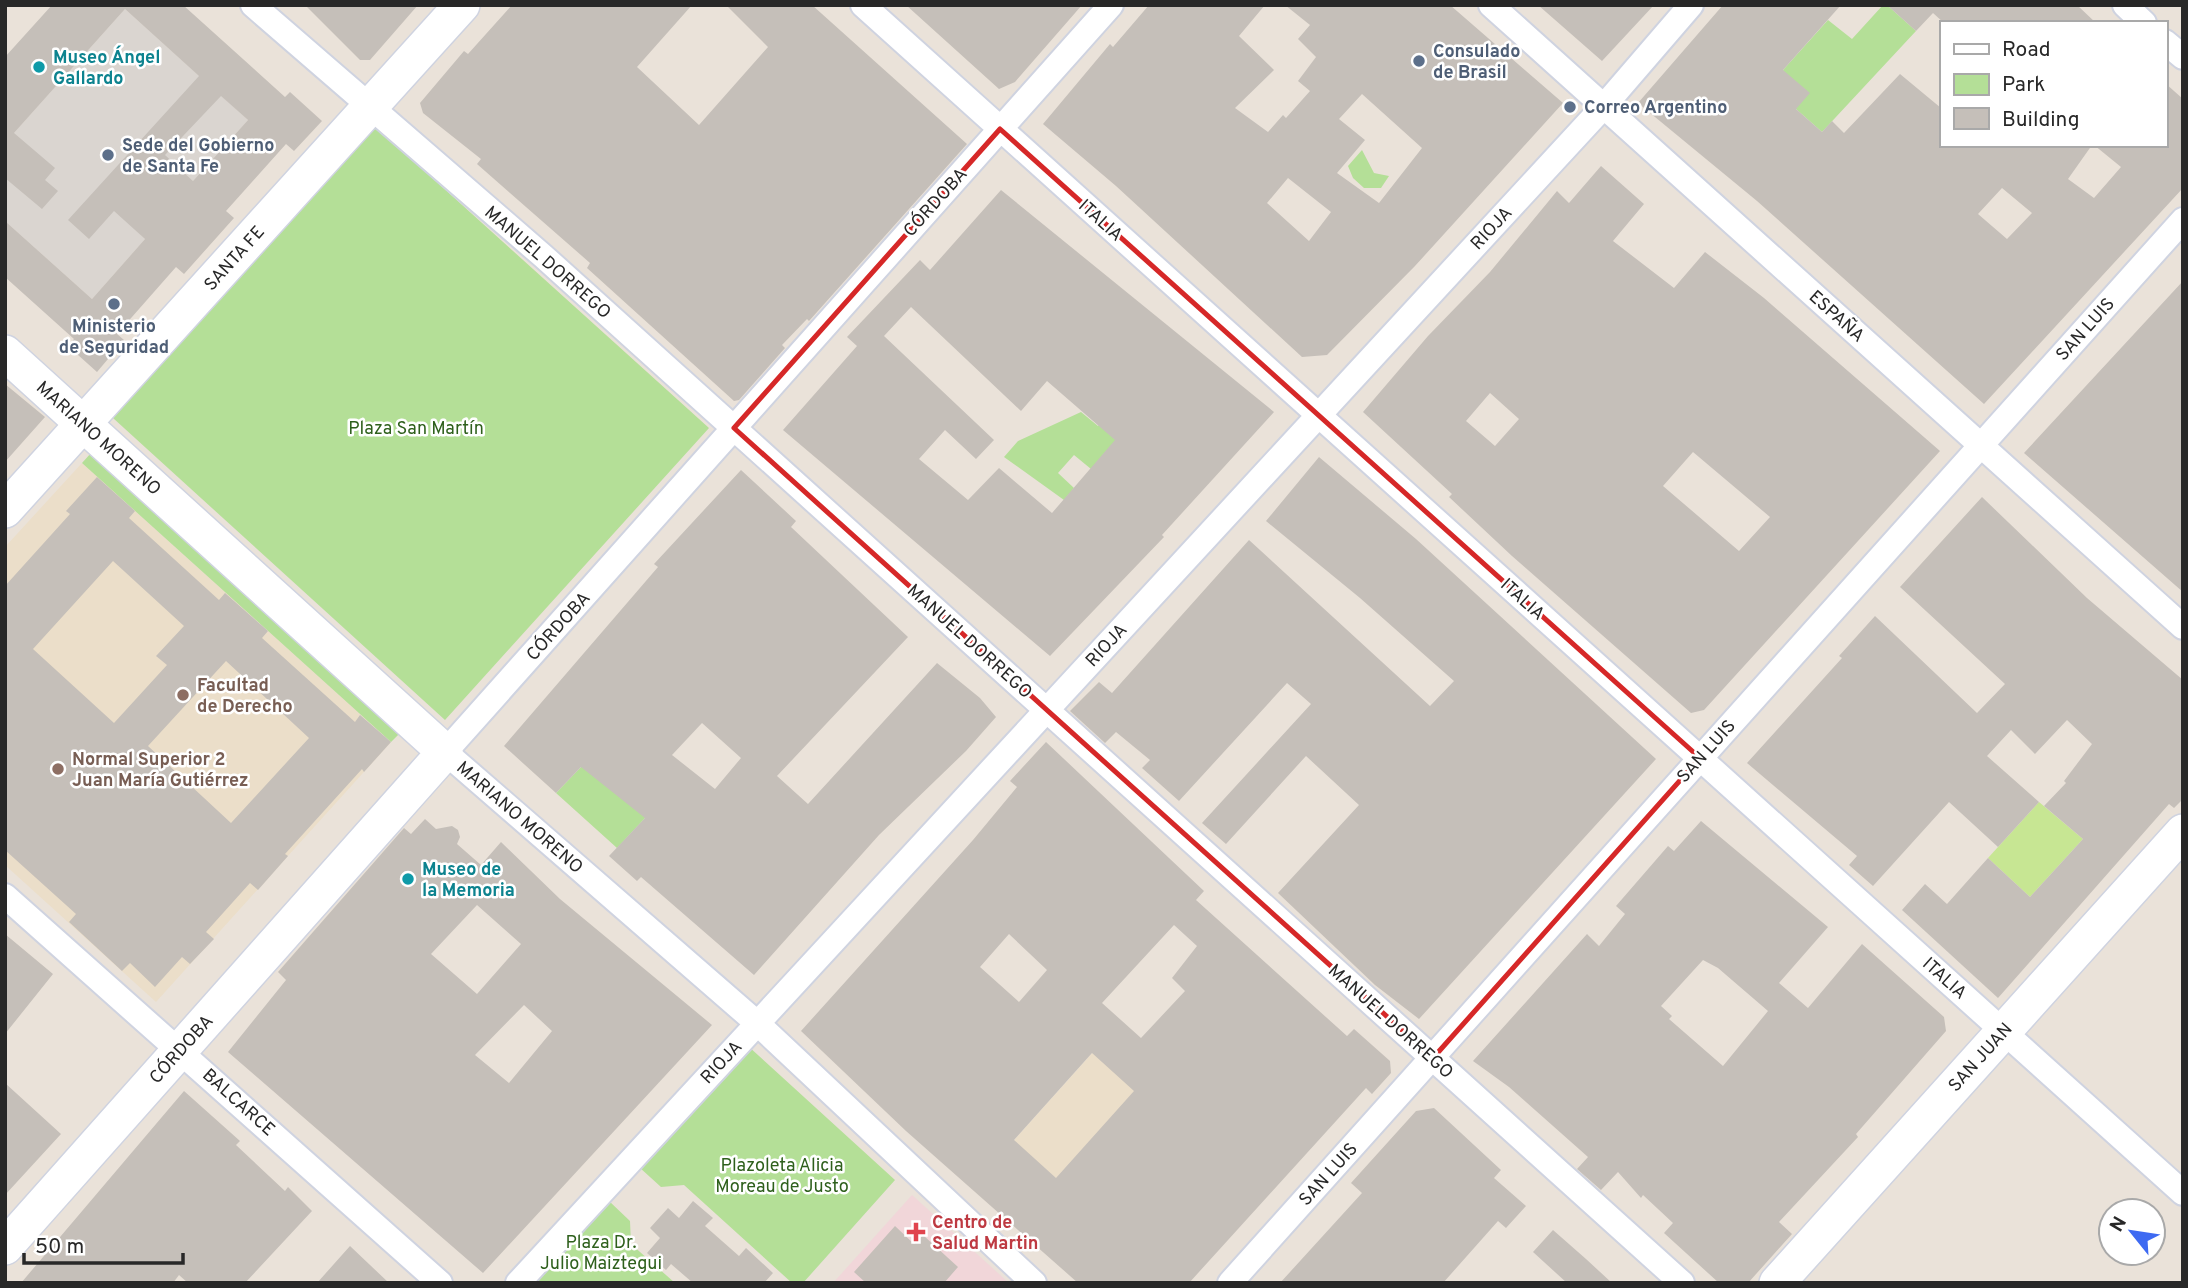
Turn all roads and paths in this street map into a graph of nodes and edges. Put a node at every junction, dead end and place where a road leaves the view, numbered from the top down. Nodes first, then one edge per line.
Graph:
1 (253, 5) edge
2 (462, 5) edge
3 (863, 5) edge
4 (1111, 5) edge
5 (1491, 5) edge
6 (1691, 5) edge
7 (2125, 5) edge
8 (2142, 21) edge
9 (2167, 43) edge
10 (2183, 57) edge
11 (1604, 106) junction
12 (369, 108) junction
13 (1000, 129) junction
14 (2183, 220) edge
15 (5, 353) edge
16 (1318, 415) junction
17 (84, 423) junction
18 (734, 428) junction
19 (1980, 445) junction
20 (5, 510) edge
21 (2183, 627) edge
22 (1046, 709) junction
23 (445, 752) junction
24 (1700, 758) junction
25 (2183, 832) edge
26 (5, 895) edge
27 (757, 1023) junction
28 (2003, 1031) junction
29 (180, 1050) junction
30 (1433, 1058) junction
31 (2183, 1193) edge
32 (5, 1247) edge
33 (440, 1283) edge
34 (518, 1283) edge
35 (1034, 1283) edge
36 (1230, 1283) edge
37 (1682, 1283) edge
38 (1777, 1283) edge

1 - 12 street, MANUEL DORREGO
2 - 12 main road, SANTA FE
3 - 13 street, ITALIA
4 - 13 street, CÓRDOBA
5 - 11 street, ESPAÑA
6 - 11 street, RIOJA
7 - 8 street
9 - 10 street
11 - 16 street, RIOJA
11 - 19 street, ESPAÑA
12 - 17 main road, SANTA FE
12 - 18 street, MANUEL DORREGO
13 - 16 street, ITALIA
13 - 18 street, CÓRDOBA
14 - 19 street, SAN LUIS
15 - 17 main road, MARIANO MORENO
16 - 22 street, RIOJA
16 - 24 street, ITALIA
17 - 20 main road, SANTA FE
17 - 23 main road, MARIANO MORENO
18 - 22 street, MANUEL DORREGO
18 - 23 street, CÓRDOBA
19 - 21 street, ESPAÑA
19 - 24 street, SAN LUIS
22 - 27 street, RIOJA
22 - 30 street, MANUEL DORREGO
23 - 27 street, MARIANO MORENO
23 - 29 main road, CÓRDOBA
24 - 28 street, ITALIA
24 - 30 street, SAN LUIS
25 - 28 main road, SAN JUAN
26 - 29 street, BALCARCE
27 - 34 street, RIOJA
27 - 35 street, MARIANO MORENO
28 - 31 street, ITALIA
28 - 38 main road, SAN JUAN
29 - 32 main road, CÓRDOBA
29 - 33 street, BALCARCE
30 - 36 street, SAN LUIS
30 - 37 street, MANUEL DORREGO

